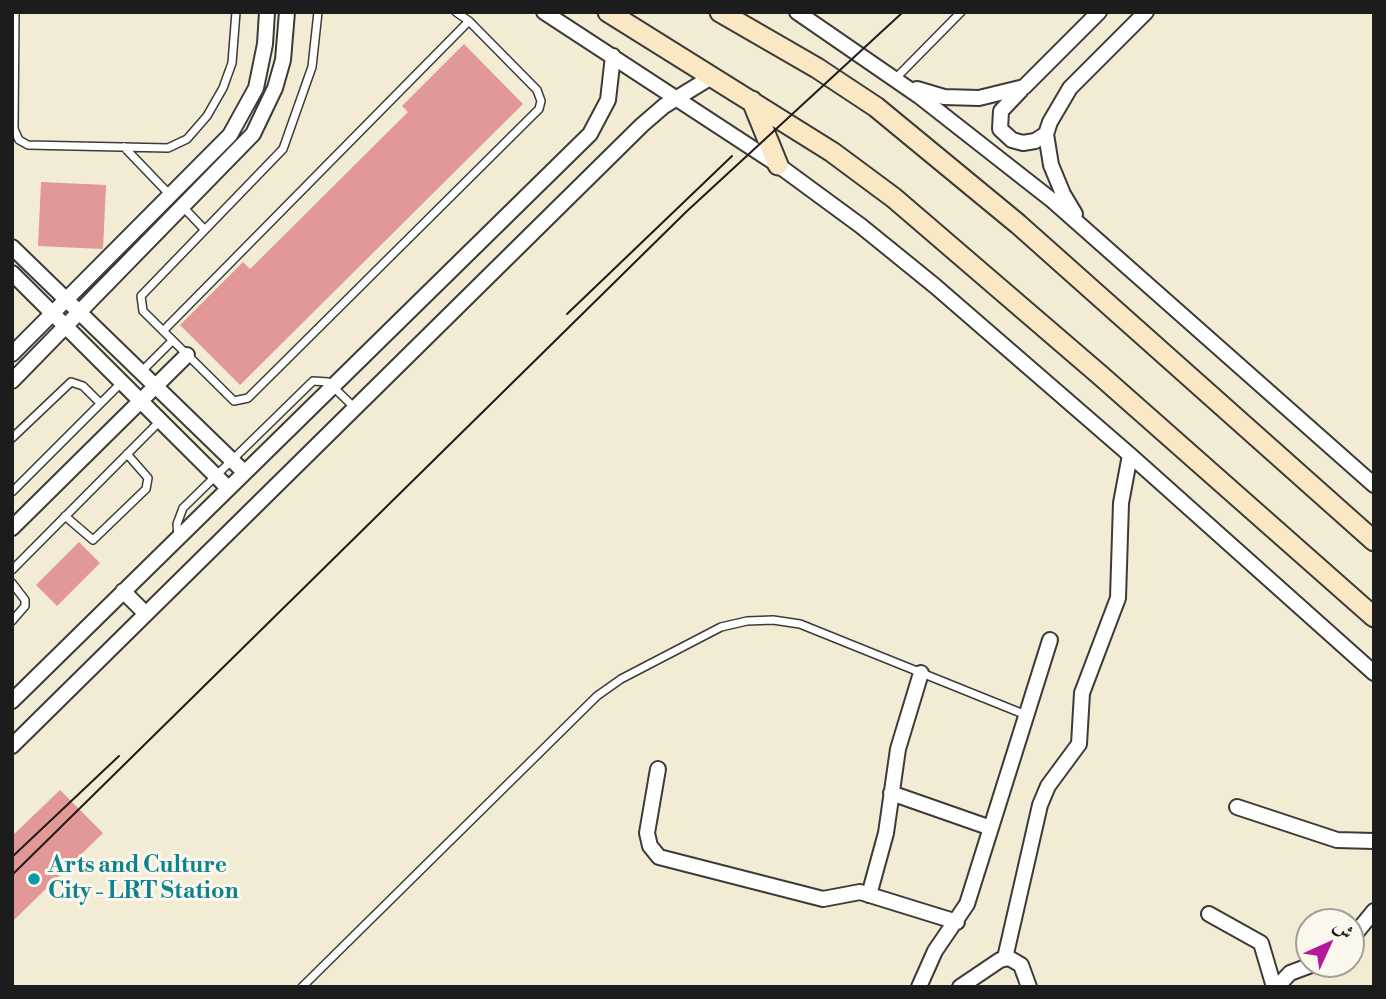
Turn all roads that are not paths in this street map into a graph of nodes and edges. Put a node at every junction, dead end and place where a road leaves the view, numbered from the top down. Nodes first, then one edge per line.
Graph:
1 (15, 12) edge
2 (236, 12) edge
3 (267, 12) edge
4 (287, 12) edge
5 (318, 12) edge
6 (456, 12) edge
7 (544, 12) edge
8 (608, 12) edge
9 (961, 12) edge
10 (1099, 12) edge
11 (1146, 12) edge
12 (799, 13) edge
13 (724, 14) edge
14 (469, 21) junction
15 (613, 57) junction
16 (13, 75) edge
17 (713, 76) junction
18 (895, 79) junction
19 (1024, 87) junction
20 (676, 98) junction
21 (752, 101) junction
22 (1046, 134) junction
23 (124, 147) junction
24 (778, 165) junction
25 (171, 196) junction
26 (184, 208) junction
27 (204, 229) junction
28 (1089, 232) junction
29 (12, 247) edge
30 (12, 273) edge
31 (67, 300) junction
32 (80, 313) junction
33 (53, 314) junction
34 (66, 327) junction
35 (163, 331) junction
36 (172, 341) junction
37 (12, 354) edge
38 (187, 355) junction
39 (141, 372) junction
40 (12, 381) edge
41 (122, 382) junction
42 (332, 385) junction
43 (156, 386) junction
44 (141, 401) junction
45 (100, 403) junction
46 (355, 408) junction
47 (160, 420) junction
48 (12, 438) edge
49 (127, 454) junction
50 (1130, 455) junction
51 (232, 460) junction
52 (243, 471) junction
53 (216, 476) junction
54 (1374, 485) edge
55 (227, 487) junction
56 (12, 492) edge
57 (65, 516) junction
58 (12, 528) edge
59 (178, 537) junction
60 (1374, 541) edge
61 (12, 569) edge
62 (12, 583) edge
63 (123, 591) junction
64 (146, 614) junction
65 (1374, 617) edge
66 (12, 621) edge
67 (1050, 640) dead end
68 (921, 673) junction
69 (1374, 673) edge
70 (12, 701) edge
71 (1026, 715) junction
72 (12, 746) edge
73 (658, 769) dead end
74 (891, 793) junction
75 (1237, 807) dead end
76 (991, 828) junction
77 (1374, 841) edge
78 (869, 895) junction
79 (1209, 914) dead end
80 (957, 922) junction
81 (1005, 958) junction
82 (1295, 971) edge
83 (302, 987) edge
84 (919, 987) edge
85 (960, 987) edge
86 (1030, 987) edge
87 (1275, 987) edge

1 - 16 lane
2 - 23 lane
3 - 25 street
4 - 26 street
5 - 27 lane
6 - 14 lane
7 - 15 street
8 - 17 main road
9 - 18 lane
10 - 19 street
11 - 22 street
12 - 18 street
13 - 60 main road
14 - 35 lane
14 - 38 lane
15 - 20 street
15 - 42 street
16 - 23 lane
17 - 20 street
17 - 21 main road
18 - 19 street
18 - 28 street
19 - 22 street
20 - 24 street
20 - 46 street
21 - 24 main road
21 - 65 main road
22 - 28 street
23 - 25 lane
24 - 50 street
25 - 31 street
26 - 27 lane
26 - 32 street
27 - 35 lane
28 - 54 street
29 - 31 street
30 - 33 street
31 - 32 street
31 - 33 street
32 - 34 street
32 - 39 street
33 - 34 street
33 - 37 street
34 - 40 street
34 - 41 street
35 - 36 lane
36 - 38 lane
36 - 39 lane
38 - 43 street
39 - 43 street
41 - 44 street
41 - 45 lane
42 - 46 lane
42 - 51 lane
42 - 52 street
43 - 44 street
43 - 51 street
44 - 47 street
44 - 58 street
45 - 48 lane
45 - 56 lane
46 - 64 street
47 - 49 lane
47 - 53 street
49 - 57 lane
49 - 57 lane
50 - 69 street
50 - 81 street
51 - 52 street
51 - 53 lane
52 - 55 street
53 - 55 street
53 - 59 lane
55 - 59 street
57 - 61 lane
59 - 63 street
62 - 66 lane
63 - 64 street
63 - 70 street
64 - 72 street
67 - 71 street
68 - 71 lane
68 - 74 street
68 - 83 lane
71 - 76 street
73 - 78 street
74 - 76 street
74 - 78 street
75 - 77 street
76 - 80 street
78 - 80 street
79 - 87 street
80 - 84 street
81 - 85 street
81 - 86 street
82 - 87 street

